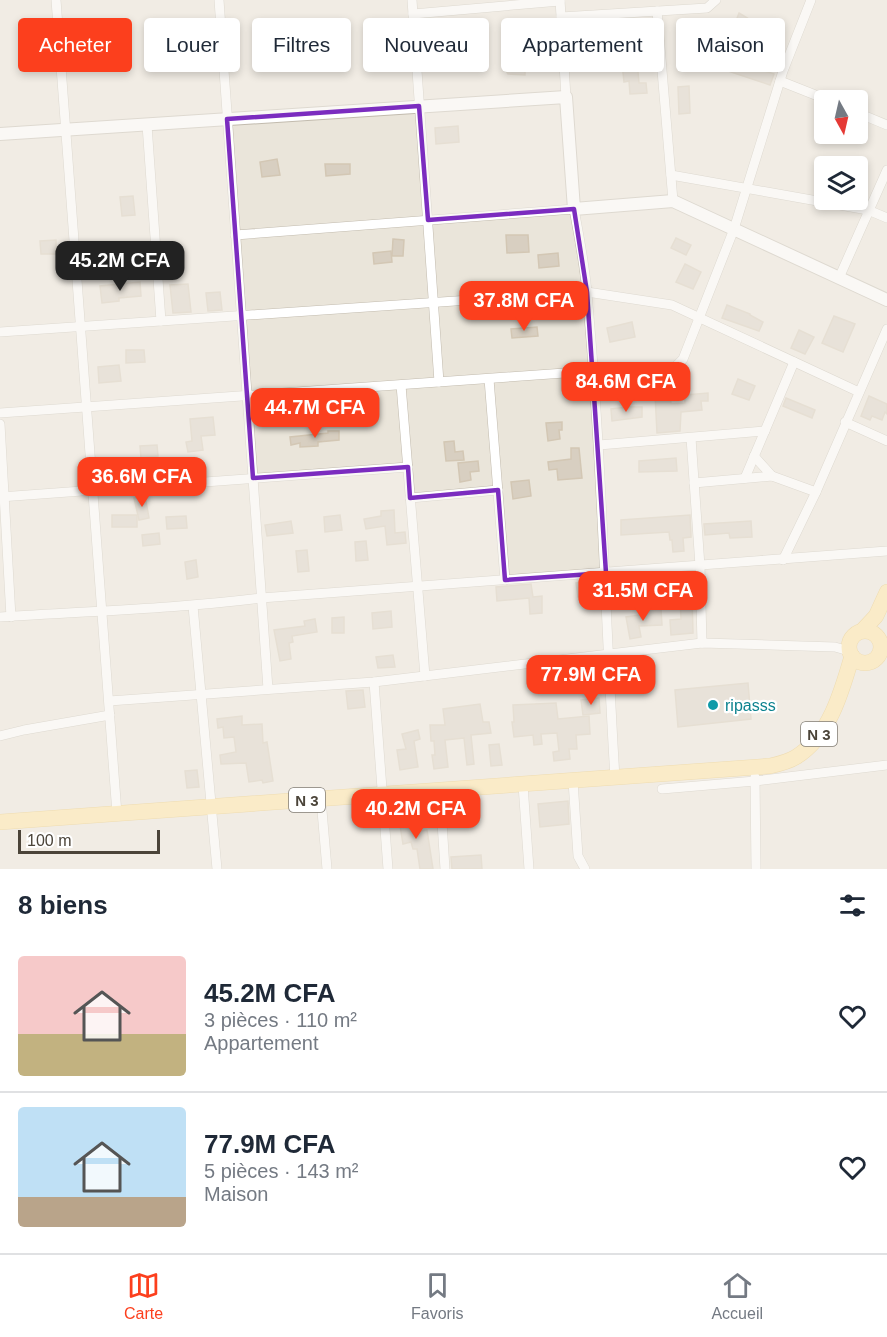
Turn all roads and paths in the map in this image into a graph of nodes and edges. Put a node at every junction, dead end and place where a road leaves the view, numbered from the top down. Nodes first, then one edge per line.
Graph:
1 (56, 0) edge
2 (219, 0) edge
3 (412, 0) edge
4 (560, 0) edge
5 (716, 0) edge
6 (812, 0) edge
7 (657, 11) junction
8 (413, 14) junction
9 (561, 17) junction
10 (780, 81) junction
11 (814, 94) edge
12 (566, 97) junction
13 (419, 106) junction
14 (868, 117) edge
15 (227, 119) junction
16 (147, 125) junction
17 (887, 125) edge
18 (66, 130) junction
19 (0, 134) edge
20 (887, 170) edge
21 (671, 175) junction
22 (747, 188) junction
23 (814, 200) edge
24 (673, 201) junction
25 (574, 209) junction
26 (868, 210) junction
27 (887, 218) edge
28 (428, 220) junction
29 (734, 229) junction
30 (235, 235) junction
31 (838, 278) junction
32 (587, 292) junction
33 (887, 300) edge
34 (434, 303) junction
35 (241, 316) junction
36 (699, 317) junction
37 (161, 321) junction
38 (81, 327) junction
39 (887, 328) edge
40 (0, 332) edge
41 (794, 362) junction
42 (593, 371) junction
43 (489, 379) junction
44 (439, 382) junction
45 (401, 385) junction
46 (859, 392) junction
47 (247, 396) junction
48 (87, 407) junction
49 (0, 413) edge
50 (845, 422) junction
51 (0, 424) edge
52 (765, 431) junction
53 (690, 438) junction
54 (887, 441) edge
55 (599, 445) junction
56 (754, 456) junction
57 (408, 467) junction
58 (772, 476) junction
59 (253, 478) junction
60 (746, 478) junction
61 (694, 483) junction
62 (93, 490) junction
63 (498, 490) junction
64 (816, 492) junction
65 (2, 497) edge
66 (410, 498) junction
67 (3, 538) edge
68 (887, 551) edge
69 (783, 560) junction
70 (700, 566) junction
71 (606, 573) junction
72 (505, 580) junction
73 (417, 587) junction
74 (887, 592) edge
75 (261, 598) junction
76 (193, 606) junction
77 (102, 610) junction
78 (0, 617) edge
79 (11, 617) junction
80 (702, 643) junction
81 (866, 646) edge
82 (607, 655) junction
83 (425, 676) junction
84 (374, 681) junction
85 (268, 689) junction
86 (200, 694) junction
87 (109, 701) junction
88 (110, 715) junction
89 (0, 736) edge
90 (887, 765) edge
91 (755, 775) junction
92 (615, 778) junction
93 (573, 781) junction
94 (523, 785) junction
95 (662, 789) dead end
96 (440, 791) junction
97 (382, 795) junction
98 (321, 799) junction
99 (212, 807) junction
100 (117, 814) junction
101 (0, 822) edge
102 (217, 869) edge
103 (327, 869) edge
104 (388, 869) edge
105 (445, 869) edge
106 (529, 869) edge
107 (585, 869) edge
108 (756, 869) edge

1 - 18 street
2 - 15 street
3 - 8 street
4 - 8 street
4 - 9 street
5 - 7 street
6 - 10 street
7 - 9 street
7 - 21 street
8 - 13 street
9 - 12 street
10 - 11 street
10 - 22 street
12 - 13 street
12 - 25 street
13 - 15 street
13 - 28 street
14 - 17 street
15 - 16 street
15 - 30 street
16 - 18 street
16 - 37 street
18 - 19 street
18 - 38 street
20 - 26 street
21 - 22 street
21 - 24 street
22 - 23 street
22 - 29 street
24 - 25 street
24 - 29 street
25 - 28 street
25 - 32 street
26 - 27 street
26 - 31 street
28 - 30 street
28 - 34 street
29 - 31 street
29 - 36 street
30 - 35 street
31 - 33 street
32 - 34 street
32 - 36 street
32 - 42 street
34 - 35 street
34 - 44 street
35 - 37 street
35 - 47 street
36 - 41 street
36 - 42 street
37 - 38 street
38 - 40 street
38 - 48 street
39 - 46 street
41 - 46 street
41 - 52 street
42 - 43 street
42 - 55 street
43 - 44 street
43 - 63 street
44 - 45 street
45 - 47 street
45 - 57 street
46 - 50 street
47 - 48 street
47 - 59 street
48 - 49 street
48 - 62 street
50 - 54 street
50 - 64 street
51 - 65 street
52 - 53 street
52 - 56 street
53 - 55 street
53 - 61 street
55 - 71 street
56 - 58 street
56 - 60 street
57 - 59 street
57 - 66 street
58 - 60 street
58 - 64 street
59 - 62 street
59 - 75 street
60 - 61 street
61 - 70 street
62 - 65 street
62 - 77 street
63 - 66 street
63 - 72 street
64 - 69 street
65 - 67 street
66 - 73 street
67 - 79 street
68 - 69 street
69 - 70 street
70 - 71 street
70 - 80 street
71 - 72 street
71 - 82 street
72 - 73 street
73 - 75 street
73 - 83 street
74 - 81 main road, N 3
75 - 76 street
75 - 85 street
76 - 77 street
76 - 86 street
77 - 79 street
77 - 87 street
78 - 79 street
80 - 81 street
80 - 82 street
81 - 91 main road, N 3
82 - 83 street
82 - 92 street
83 - 84 street
84 - 85 street
84 - 97 street
85 - 86 street
86 - 87 street
86 - 99 street
87 - 88 street
88 - 89 street
88 - 100 street
90 - 91 street
91 - 92 main road, N 3
91 - 95 street
91 - 108 street
92 - 93 main road, N 3
93 - 94 main road, N 3
93 - 107 street
94 - 96 main road, N 3
94 - 106 street
96 - 97 main road, N 3
96 - 105 street
97 - 98 main road, N 3
97 - 104 street
98 - 99 main road, N 3
98 - 103 street
99 - 100 main road, N 3
99 - 102 street
100 - 101 main road, N 3

